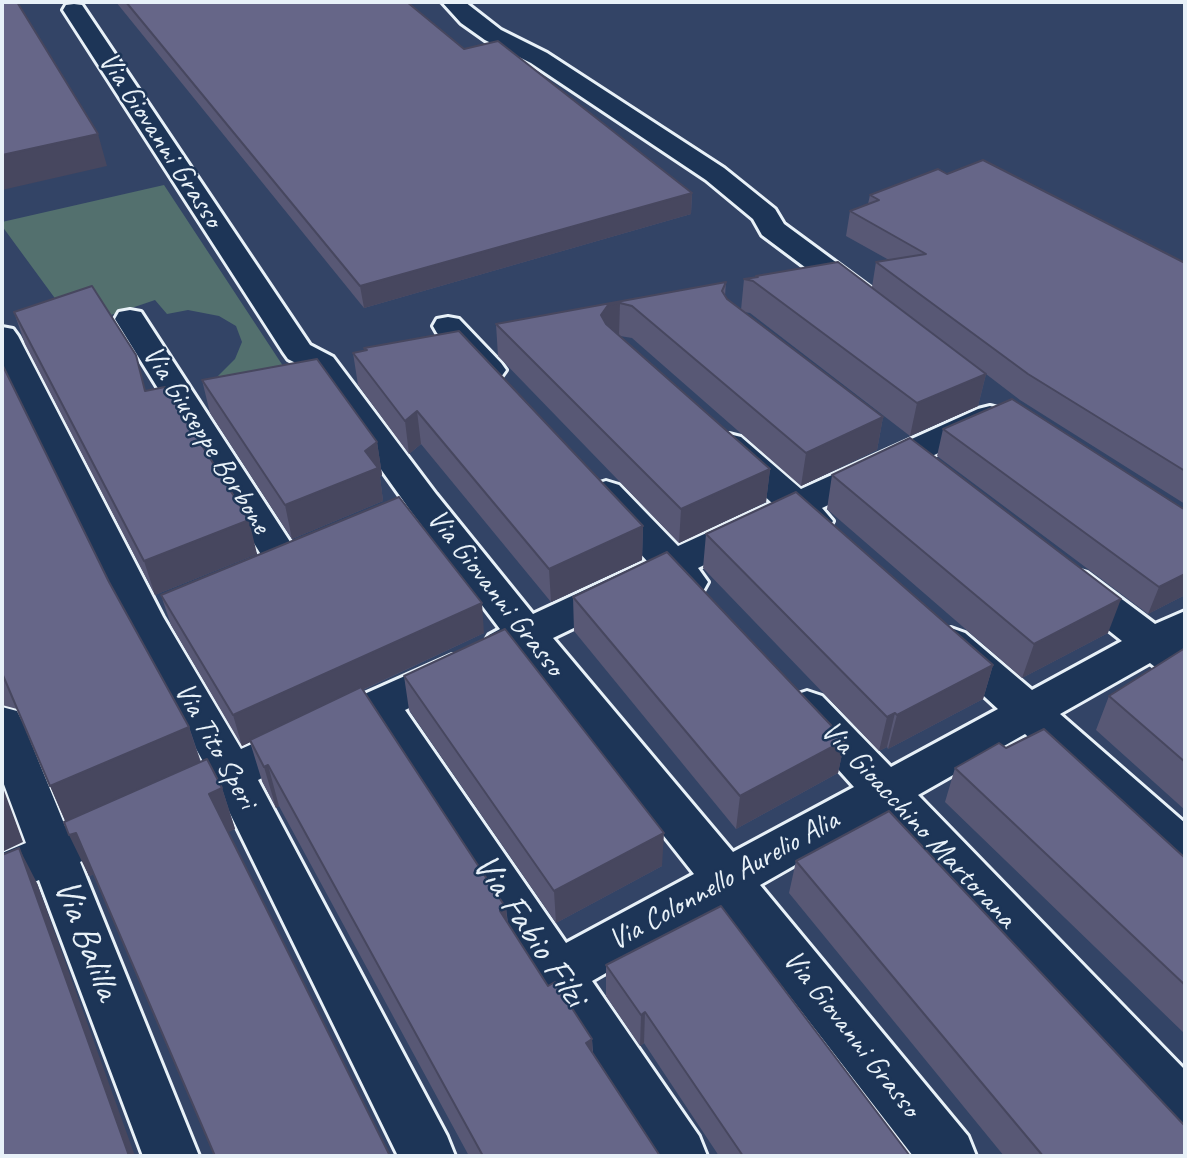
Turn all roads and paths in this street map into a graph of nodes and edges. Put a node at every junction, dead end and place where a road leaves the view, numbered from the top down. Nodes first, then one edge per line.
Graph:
1 (453, 2) edge
2 (74, 10) dead end
3 (130, 319) dead end
4 (892, 319) edge
5 (448, 326) dead end
6 (2, 336) edge
7 (975, 384) edge
8 (514, 396) edge
9 (698, 418) edge
10 (875, 428) edge
11 (906, 453) junction
12 (579, 465) edge
13 (939, 478) edge
14 (423, 502) junction
15 (798, 506) junction
16 (385, 518) edge
17 (838, 542) edge
18 (1046, 560) edge
19 (673, 564) junction
20 (245, 576) edge
21 (719, 613) edge
22 (928, 622) edge
23 (526, 634) junction
24 (1174, 645) edge
25 (784, 682) edge
26 (379, 705) junction
27 (1029, 712) junction
28 (2, 723) edge
29 (232, 773) junction
30 (886, 791) junction
31 (1185, 851) edge
32 (53, 853) junction
33 (2, 875) edge
34 (727, 879) junction
35 (557, 974) junction
36 (1185, 1109) edge
37 (171, 1156) edge
38 (427, 1156) edge
39 (679, 1156) edge
40 (948, 1156) edge

1 - 4 street
2 - 14 street, Via Giovanni Grasso
3 - 20 street, Via Giuseppe Borbone
5 - 8 street
6 - 29 street, Via Tito Speri
7 - 11 street
9 - 15 street
10 - 11 street
11 - 13 street
11 - 15 street
12 - 19 street
14 - 16 street
14 - 23 street, Via Giovanni Grasso
15 - 17 street
15 - 19 street
18 - 24 street
19 - 21 street
19 - 23 street
22 - 27 street
23 - 26 street
23 - 34 street, Via Giovanni Grasso
24 - 27 street, Via Colonnello Aurelio Alia
25 - 30 street, Via Gioacchino Martorana
26 - 29 street
26 - 35 street, Via Fabio Filzi
27 - 30 street, Via Colonnello Aurelio Alia
27 - 31 street
28 - 32 street, Via Balilla
29 - 32 street
29 - 38 street, Via Tito Speri
30 - 34 street, Via Colonnello Aurelio Alia
30 - 36 street, Via Gioacchino Martorana
32 - 33 street
32 - 37 street, Via Balilla
34 - 35 street, Via Colonnello Aurelio Alia
34 - 40 street, Via Giovanni Grasso
35 - 39 street, Via Fabio Filzi

